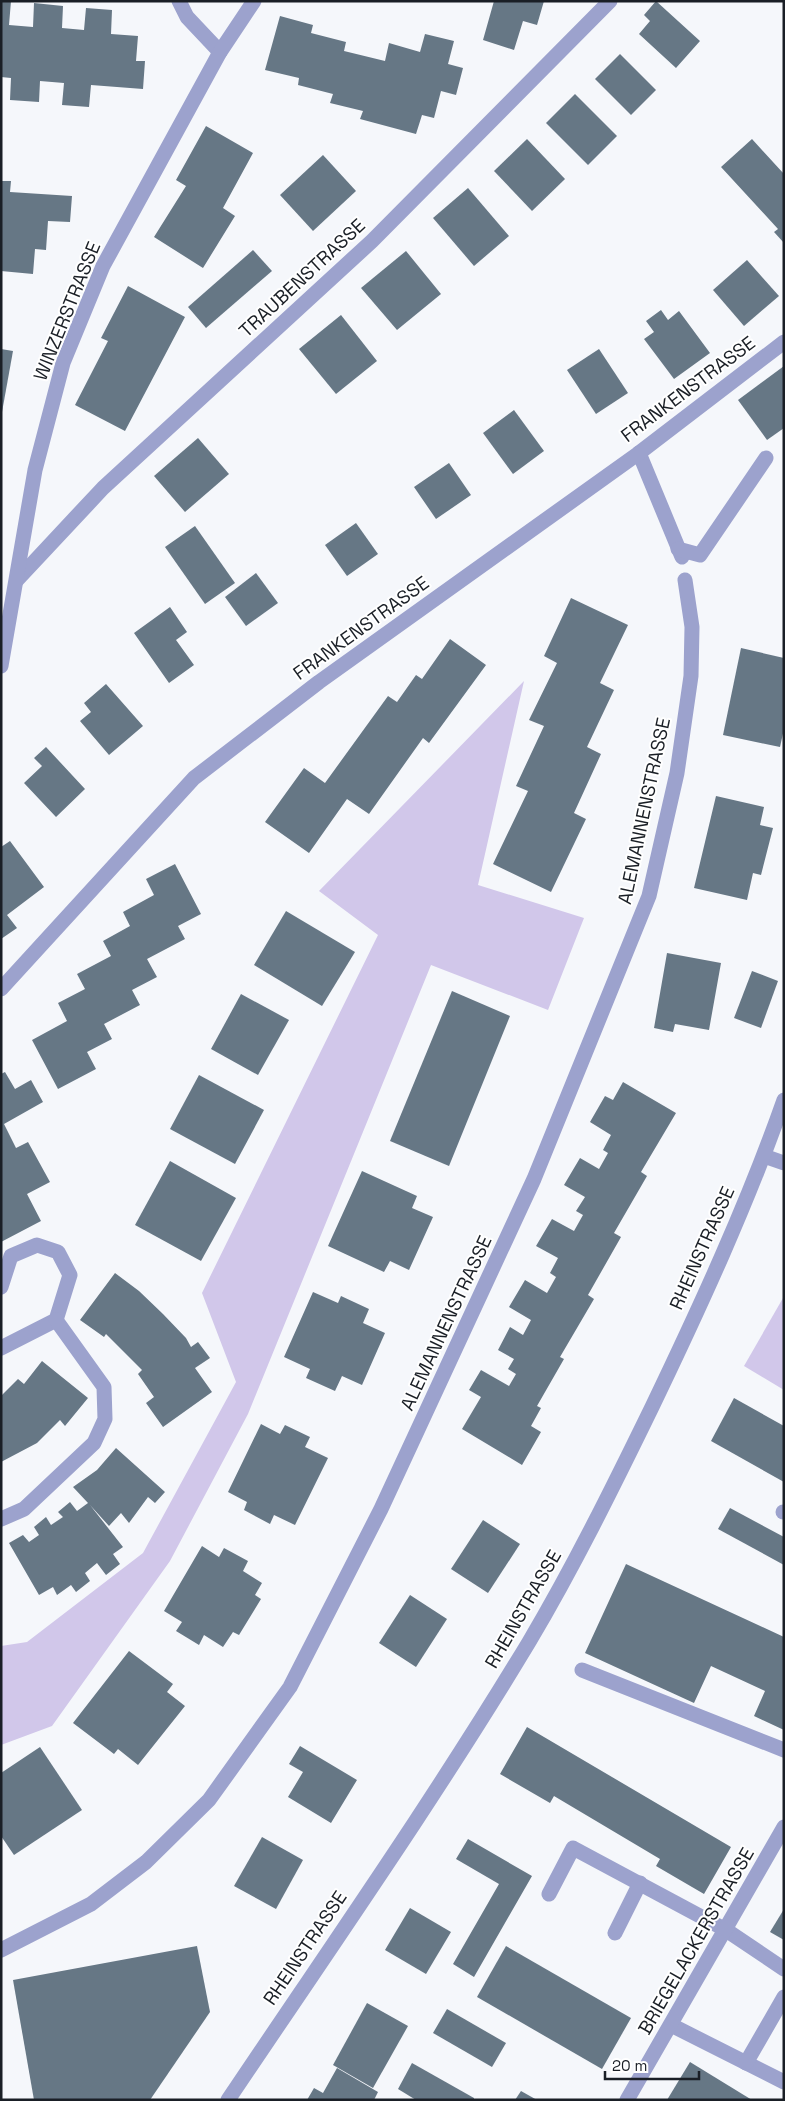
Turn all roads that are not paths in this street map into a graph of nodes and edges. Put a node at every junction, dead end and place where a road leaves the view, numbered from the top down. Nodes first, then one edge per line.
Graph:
1 (179, 1) edge
2 (254, 1) edge
3 (610, 1) edge
4 (220, 52) junction
5 (784, 342) edge
6 (639, 453) junction
7 (766, 458) dead end
8 (17, 580) junction
9 (685, 580) dead end
10 (1, 666) edge
11 (1, 989) edge
12 (784, 1100) edge
13 (764, 1156) junction
14 (784, 1163) edge
15 (1, 1287) edge
16 (56, 1320) junction
17 (1, 1348) edge
18 (1, 1519) edge
19 (582, 1670) dead end
20 (784, 1750) edge
21 (784, 1827) edge
22 (640, 1884) junction
23 (549, 1894) dead end
24 (726, 1930) junction
25 (615, 1933) dead end
26 (1, 1950) edge
27 (784, 1969) edge
28 (784, 1997) edge
29 (671, 2025) junction
30 (746, 2063) junction
31 (784, 2082) edge
32 (228, 2100) edge
33 (627, 2100) edge

1 - 4 street
2 - 4 street, WINZERSTRASSE
3 - 8 street, TRAUBENSTRASSE
4 - 8 street, WINZERSTRASSE
5 - 6 street, FRANKENSTRASSE
6 - 7 street
6 - 11 street, FRANKENSTRASSE
8 - 10 street, WINZERSTRASSE
9 - 26 street, ALEMANNENSTRASSE
12 - 13 street, RHEINSTRASSE
13 - 14 street
13 - 32 street, RHEINSTRASSE
15 - 16 street
16 - 17 street
16 - 18 street
19 - 20 street
21 - 24 street, BRIEGELACKERSTRASSE
22 - 23 street
22 - 24 street
22 - 25 street
24 - 27 street
24 - 29 street, BRIEGELACKERSTRASSE
28 - 30 street
29 - 30 street
29 - 33 street, BRIEGELACKERSTRASSE
30 - 31 street

